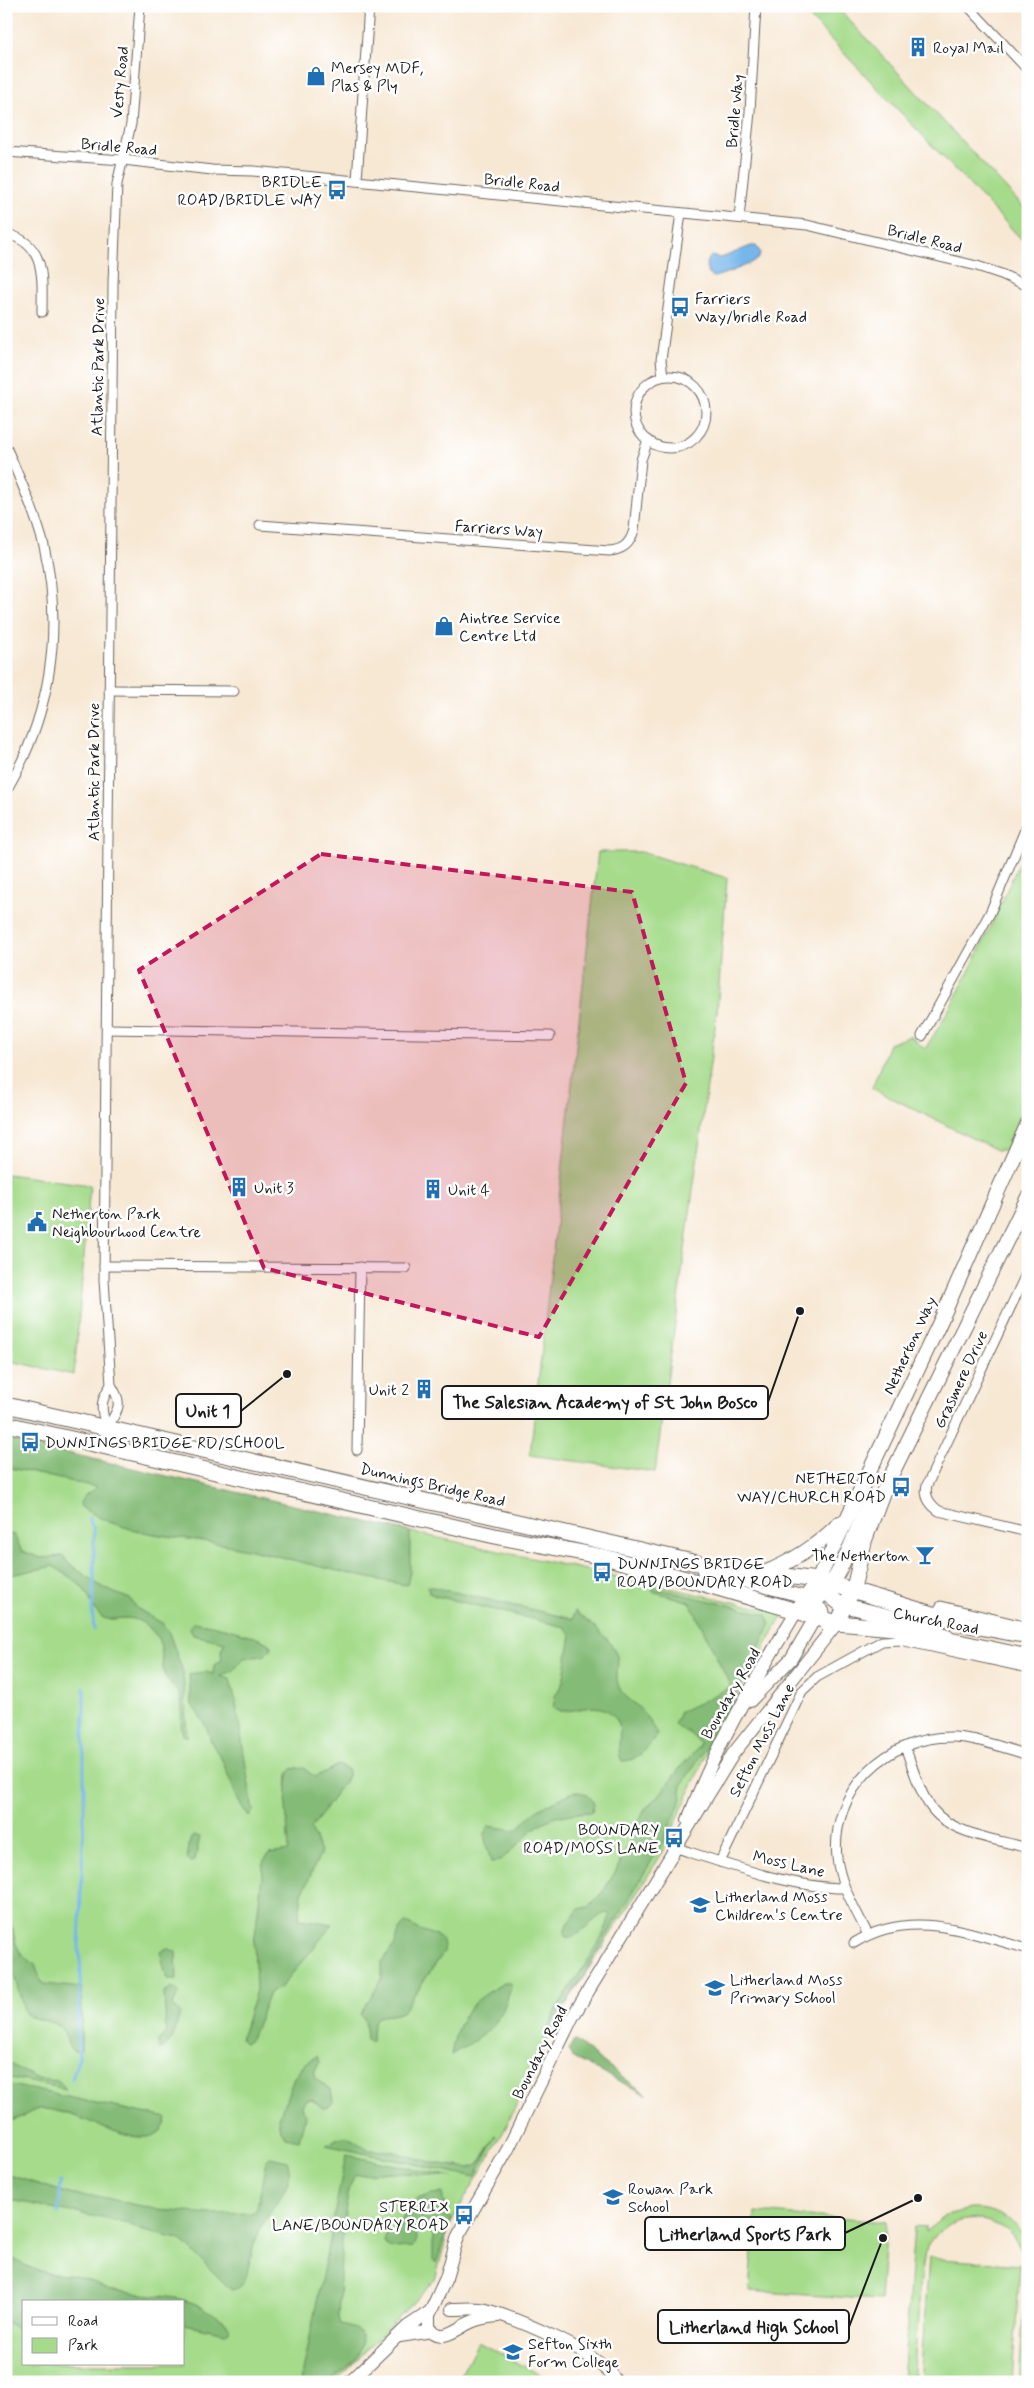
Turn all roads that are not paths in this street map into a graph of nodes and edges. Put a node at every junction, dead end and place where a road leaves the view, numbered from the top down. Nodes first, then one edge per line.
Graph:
1 (140, 6) edge
2 (369, 6) edge
3 (756, 6) edge
4 (968, 6) edge
5 (1028, 70) edge
6 (6, 152) edge
7 (123, 160) junction
8 (357, 180) junction
9 (682, 213) junction
10 (739, 218) junction
11 (6, 234) edge
12 (1028, 286) edge
13 (42, 312) dead end
14 (663, 376) junction
15 (648, 440) junction
16 (6, 447) edge
17 (9, 460) edge
18 (260, 525) dead end
19 (109, 690) junction
20 (234, 692) dead end
21 (6, 791) edge
22 (1028, 823) edge
23 (107, 1029) junction
24 (550, 1036) dead end
25 (922, 1036) dead end
26 (1028, 1123) edge
27 (1028, 1197) edge
28 (104, 1266) junction
29 (360, 1267) junction
30 (406, 1268) dead end
31 (1028, 1270) edge
32 (111, 1385) junction
33 (6, 1405) edge
34 (6, 1424) edge
35 (105, 1437) junction
36 (357, 1450) dead end
37 (895, 1469) junction
38 (846, 1516) junction
39 (1028, 1532) edge
40 (666, 1555) junction
41 (762, 1574) junction
42 (824, 1581) junction
43 (847, 1598) junction
44 (811, 1611) junction
45 (935, 1615) junction
46 (1028, 1627) edge
47 (1028, 1636) edge
48 (882, 1641) joint
49 (954, 1641) junction
50 (1028, 1657) edge
51 (1028, 1668) edge
52 (736, 1715) junction
53 (905, 1747) junction
54 (1028, 1755) edge
55 (677, 1848) junction
56 (1028, 1848) edge
57 (720, 1862) junction
58 (844, 1888) junction
59 (868, 1935) junction
60 (854, 1943) dead end
61 (1028, 1949) edge
62 (446, 2278) junction
63 (451, 2309) junction
64 (431, 2311) junction
65 (498, 2316) junction
66 (432, 2331) junction
67 (454, 2331) junction
68 (400, 2336) junction
69 (350, 2382) edge
70 (616, 2382) edge

1 - 7 street, Vesty Road
2 - 8 street
3 - 10 street, Bridle Way
4 - 5 street
6 - 7 street, Bridle Road
7 - 8 street, Bridle Road
7 - 19 street, Atlantic Park Drive
8 - 9 street, Bridle Road
9 - 10 street, Bridle Road
9 - 14 street
10 - 12 street, Bridle Road
11 - 13 street
14 - 15 street
14 - 15 street
15 - 18 street, Farriers Way
16 - 17 street
17 - 21 street
19 - 20 street
19 - 23 street, Atlantic Park Drive
22 - 25 street
23 - 24 street
23 - 28 street, Atlantic Park Drive
26 - 38 main road, Netherton Way
27 - 37 main road
28 - 29 street
28 - 32 street, Atlantic Park Drive
29 - 30 street
29 - 36 street
31 - 39 street, Grasmere Drive
32 - 35 street, Atlantic Park Drive
32 - 35 street, Atlantic Park Drive
33 - 35 highway, Dunnings Bridge Road
34 - 35 highway, Dunnings Bridge Road
35 - 40 highway, Dunnings Bridge Road
35 - 44 highway, Dunnings Bridge Road
37 - 42 main road
37 - 43 main road
38 - 41 main road
38 - 42 main road, Netherton Way
40 - 41 highway, Dunnings Bridge Road
40 - 44 street
41 - 42 highway, Dunnings Bridge Road
42 - 43 highway, Dunnings Bridge Road
42 - 43 main road
42 - 44 main road
43 - 44 main road
43 - 45 highway, Church Road
43 - 49 main road
44 - 49 highway, Church Road
44 - 52 street, Boundary Road
44 - 52 street
44 - 55 street, Boundary Road
45 - 46 street, Church Road
45 - 47 highway, Church Road
48 - 51 street, Church Road
48 - 57 street, Sefton Moss Lane
49 - 50 highway, Church Road
52 - 55 street, Boundary Road
53 - 54 street
53 - 56 street
53 - 58 street
55 - 57 street, Moss Lane
55 - 62 street, Boundary Road
57 - 58 street, Moss Lane
58 - 59 street, Moss Lane
59 - 60 street
59 - 61 street
62 - 63 street, Boundary Road
62 - 64 street, Boundary Road
63 - 64 street
63 - 65 street
63 - 67 street
64 - 66 street
64 - 68 street
65 - 67 street
65 - 70 street
66 - 67 street
66 - 68 street
68 - 69 street

